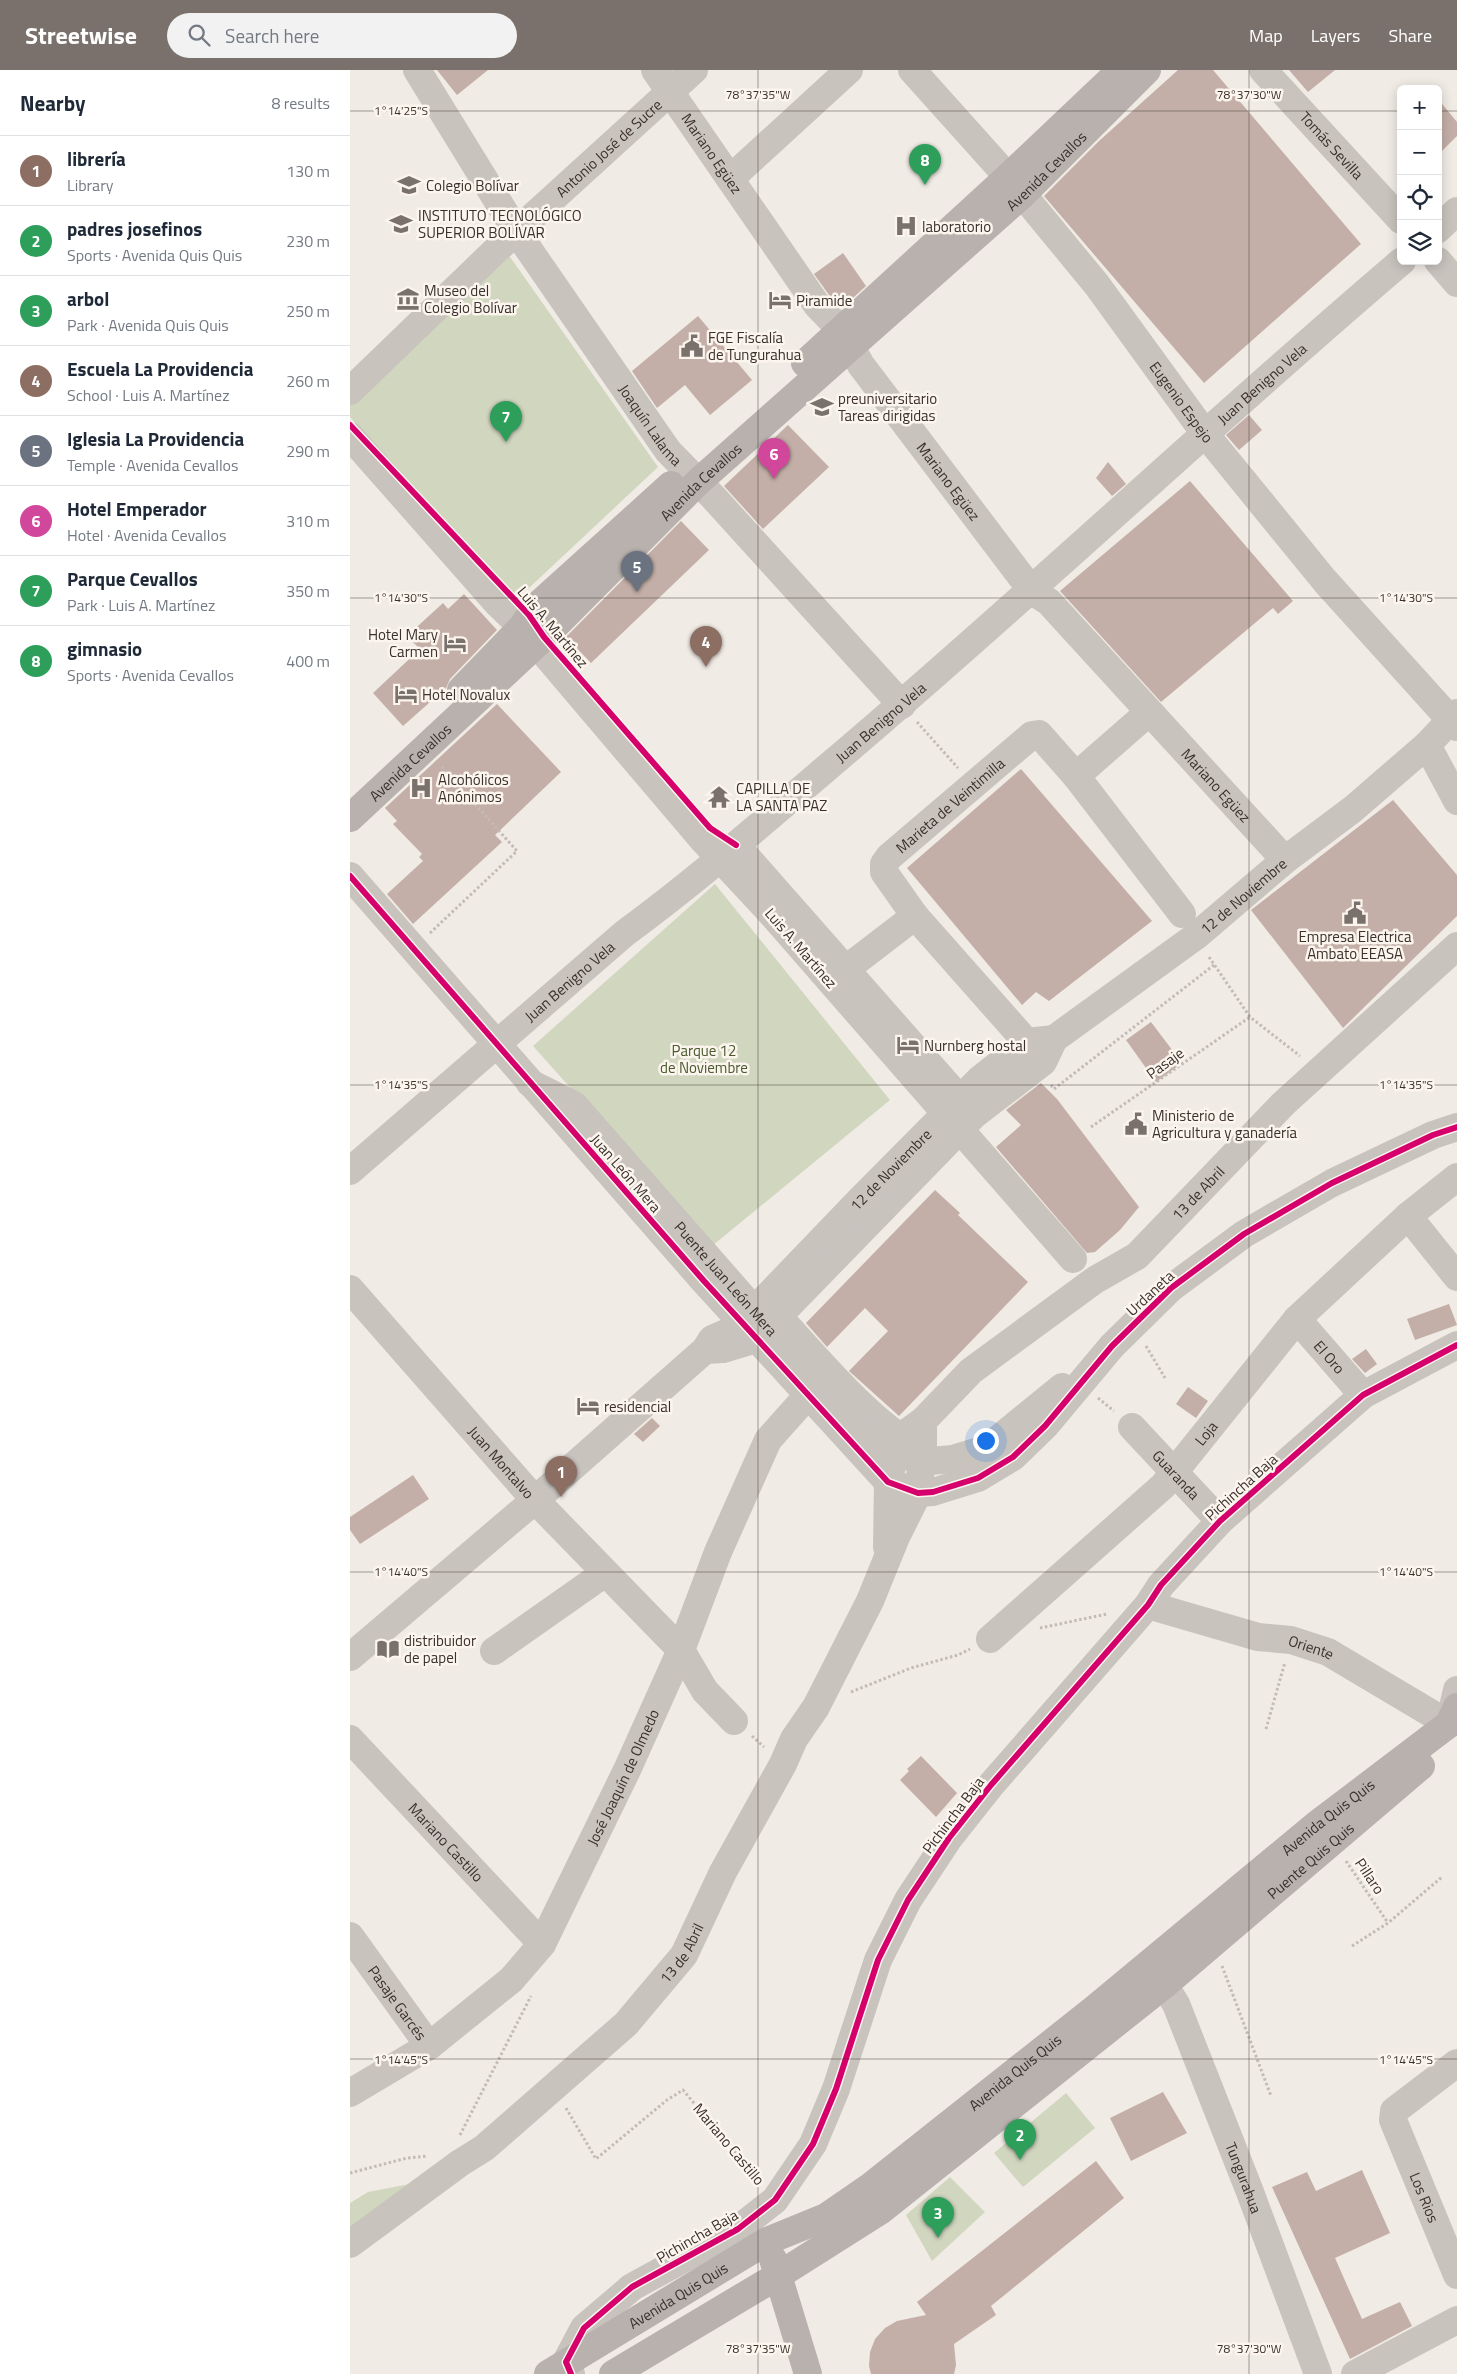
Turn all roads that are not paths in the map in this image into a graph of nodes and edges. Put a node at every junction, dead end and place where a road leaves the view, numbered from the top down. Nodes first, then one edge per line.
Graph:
1 (417, 70) edge
2 (694, 70) edge
3 (848, 70) edge
4 (912, 70) edge
5 (1121, 70) edge
6 (1147, 70) edge
7 (1263, 70) edge
8 (662, 81) edge
9 (731, 178) junction
10 (1015, 186) junction
11 (1457, 211) edge
12 (1397, 216) edge
13 (1442, 225) edge
14 (516, 231) junction
15 (1397, 265) edge
16 (1441, 265) edge
17 (1457, 283) edge
18 (846, 339) junction
19 (350, 391) edge
20 (1206, 435) junction
21 (350, 436) edge
22 (692, 476) junction
23 (1032, 591) junction
24 (528, 635) junction
25 (902, 705) junction
26 (1148, 713) junction
27 (1455, 720) edge
28 (1427, 745) junction
29 (1076, 776) junction
30 (350, 797) edge
31 (1457, 801) edge
32 (350, 818) edge
33 (728, 851) junction
34 (1285, 860) junction
35 (350, 876) edge
36 (915, 916) junction
37 (1189, 925) junction
38 (1457, 946) edge
39 (846, 969) junction
40 (495, 1044) junction
41 (1040, 1053) junction
42 (530, 1083) junction
43 (968, 1107) junction
44 (1457, 1127) edge
45 (350, 1171) edge
46 (1457, 1177) edge
47 (1408, 1216) junction
48 (1457, 1277) edge
49 (1095, 1280) junction
50 (704, 1281) junction
51 (350, 1289) edge
52 (778, 1316) junction
53 (1297, 1319) junction
54 (750, 1332) junction
55 (708, 1345) junction
56 (1457, 1345) edge
57 (1112, 1346) junction
58 (809, 1394) junction
59 (1363, 1395) junction
60 (923, 1421) junction
61 (1132, 1427) road end
62 (899, 1438) junction
63 (926, 1456) junction
64 (1173, 1473) junction
65 (888, 1482) junction
66 (918, 1493) junction
67 (535, 1500) junction
68 (1220, 1521) junction
69 (886, 1561) junction
70 (605, 1573) junction
71 (1148, 1605) junction
72 (990, 1639) dead end
73 (681, 1650) junction
74 (494, 1651) dead end
75 (350, 1657) edge
76 (1457, 1690) edge
77 (734, 1721) road end
78 (1455, 1724) edge
79 (350, 1739) edge
80 (350, 1936) edge
81 (542, 1944) junction
82 (1164, 1985) junction
83 (429, 2046) junction
84 (1457, 2063) edge
85 (350, 2093) edge
86 (767, 2241) junction
87 (350, 2244) edge
88 (1457, 2275) edge
89 (778, 2276) junction
90 (1455, 2327) edge
91 (562, 2370) edge
92 (613, 2374) edge
93 (808, 2374) edge
94 (1318, 2374) edge
95 (1355, 2374) edge

1 - 14 street, Joaquín Lalama
2 - 8 street, Antonio José de Sucre
3 - 9 street
4 - 10 street, Eugenio Espejo
5 - 10 main road, Avenida Cevallos
6 - 10 main road, Avenida Cevallos
7 - 12 street, Tomás Sevilla
8 - 9 street, Mariano Egüez
8 - 14 street, Antonio José de Sucre
9 - 18 street, Mariano Egüez
10 - 18 main road, Avenida Cevallos
10 - 20 street, Eugenio Espejo
11 - 13 street
14 - 19 street, Antonio José de Sucre
14 - 22 street, Joaquín Lalama
15 - 20 street, Juan Benigno Vela
16 - 17 street
18 - 22 main road, Avenida Cevallos
18 - 23 street, Mariano Egüez
20 - 23 street, Juan Benigno Vela
20 - 27 street, Eugenio Espejo
21 - 24 street, Luis A. Martínez
22 - 24 main road, Avenida Cevallos
22 - 25 street, Joaquín Lalama
23 - 25 street, Juan Benigno Vela
23 - 26 street, Mariano Egüez
24 - 30 main road, Avenida Cevallos
24 - 32 main road, Avenida Cevallos
24 - 33 street, Luis A. Martínez
25 - 33 street, Juan Benigno Vela
26 - 29 street
26 - 34 street, Mariano Egüez
27 - 28 street, 12 de Noviembre
28 - 31 street
28 - 34 street, 12 de Noviembre
29 - 36 street, Marieta de Veintimilla
29 - 37 street, Marieta de Veintimilla
33 - 39 street, Luis A. Martínez
33 - 40 street, Juan Benigno Vela
33 - 49 street, Luis A. Martínez, bridge
34 - 37 street, 12 de Noviembre
35 - 40 street, Juan León Mera
36 - 39 street
36 - 41 street, Marieta de Veintimilla
37 - 41 street, 12 de Noviembre
38 - 49 street, 13 de Abril
39 - 43 street, Luis A. Martínez
40 - 42 street, Juan León Mera
40 - 45 street, Juan Benigno Vela
41 - 43 street, 12 de Noviembre
42 - 50 street, Juan León Mera
42 - 63 street, Puente Juan León Mera, bridge
43 - 52 street, 12 de Noviembre
43 - 54 street, 12 de Noviembre
44 - 57 street, Urdaneta
46 - 47 street, Loja
47 - 48 street
47 - 53 street, Loja
49 - 60 street, 13 de Abril
50 - 54 street, Juan León Mera
50 - 55 street
51 - 67 street, Juan Montalvo
52 - 54 street, 12 de Noviembre
52 - 62 street
53 - 59 street, El Oro
53 - 64 street, Loja
54 - 55 street
54 - 58 street, Juan León Mera
55 - 67 street
56 - 59 street, Pichincha Baja
57 - 63 street, Puente Juan León Mera
57 - 66 street, Urdaneta
58 - 65 street, Juan León Mera
58 - 73 street, José Joaquín de Olmedo
59 - 68 street, Pichincha Baja
60 - 62 street, 13 de Abril
60 - 63 street, 13 de Abril
61 - 64 street, Guaranda
62 - 63 street
62 - 65 street, 13 de Abril
63 - 66 street, 13 de Abril
64 - 68 street, Guaranda
64 - 72 street, Loja
65 - 66 street, Urdaneta
65 - 69 street, 13 de Abril
66 - 69 street, 13 de Abril
67 - 70 street, Juan Montalvo
67 - 75 street
68 - 71 street, Pichincha Baja
69 - 87 street, 13 de Abril
70 - 73 street, Juan Montalvo
70 - 74 street
71 - 78 street, Oriente
71 - 91 street, Pichincha Baja
73 - 77 street, Juan Montalvo
73 - 81 street, José Joaquín de Olmedo
76 - 78 street
78 - 82 main road, Puente Quis Quis
78 - 86 main road, Avenida Quis Quis
79 - 81 street, Mariano Castillo
80 - 83 street, Pasaje Garcés
81 - 83 street, José Joaquín de Olmedo
82 - 89 main road, Avenida Quis Quis
82 - 94 street, Tungurahua
83 - 85 street, José Joaquín de Olmedo
84 - 88 street, Los Rios
86 - 89 main road
86 - 91 main road, Avenida Quis Quis
89 - 92 main road, Avenida Quis Quis
89 - 93 main road
90 - 95 street

